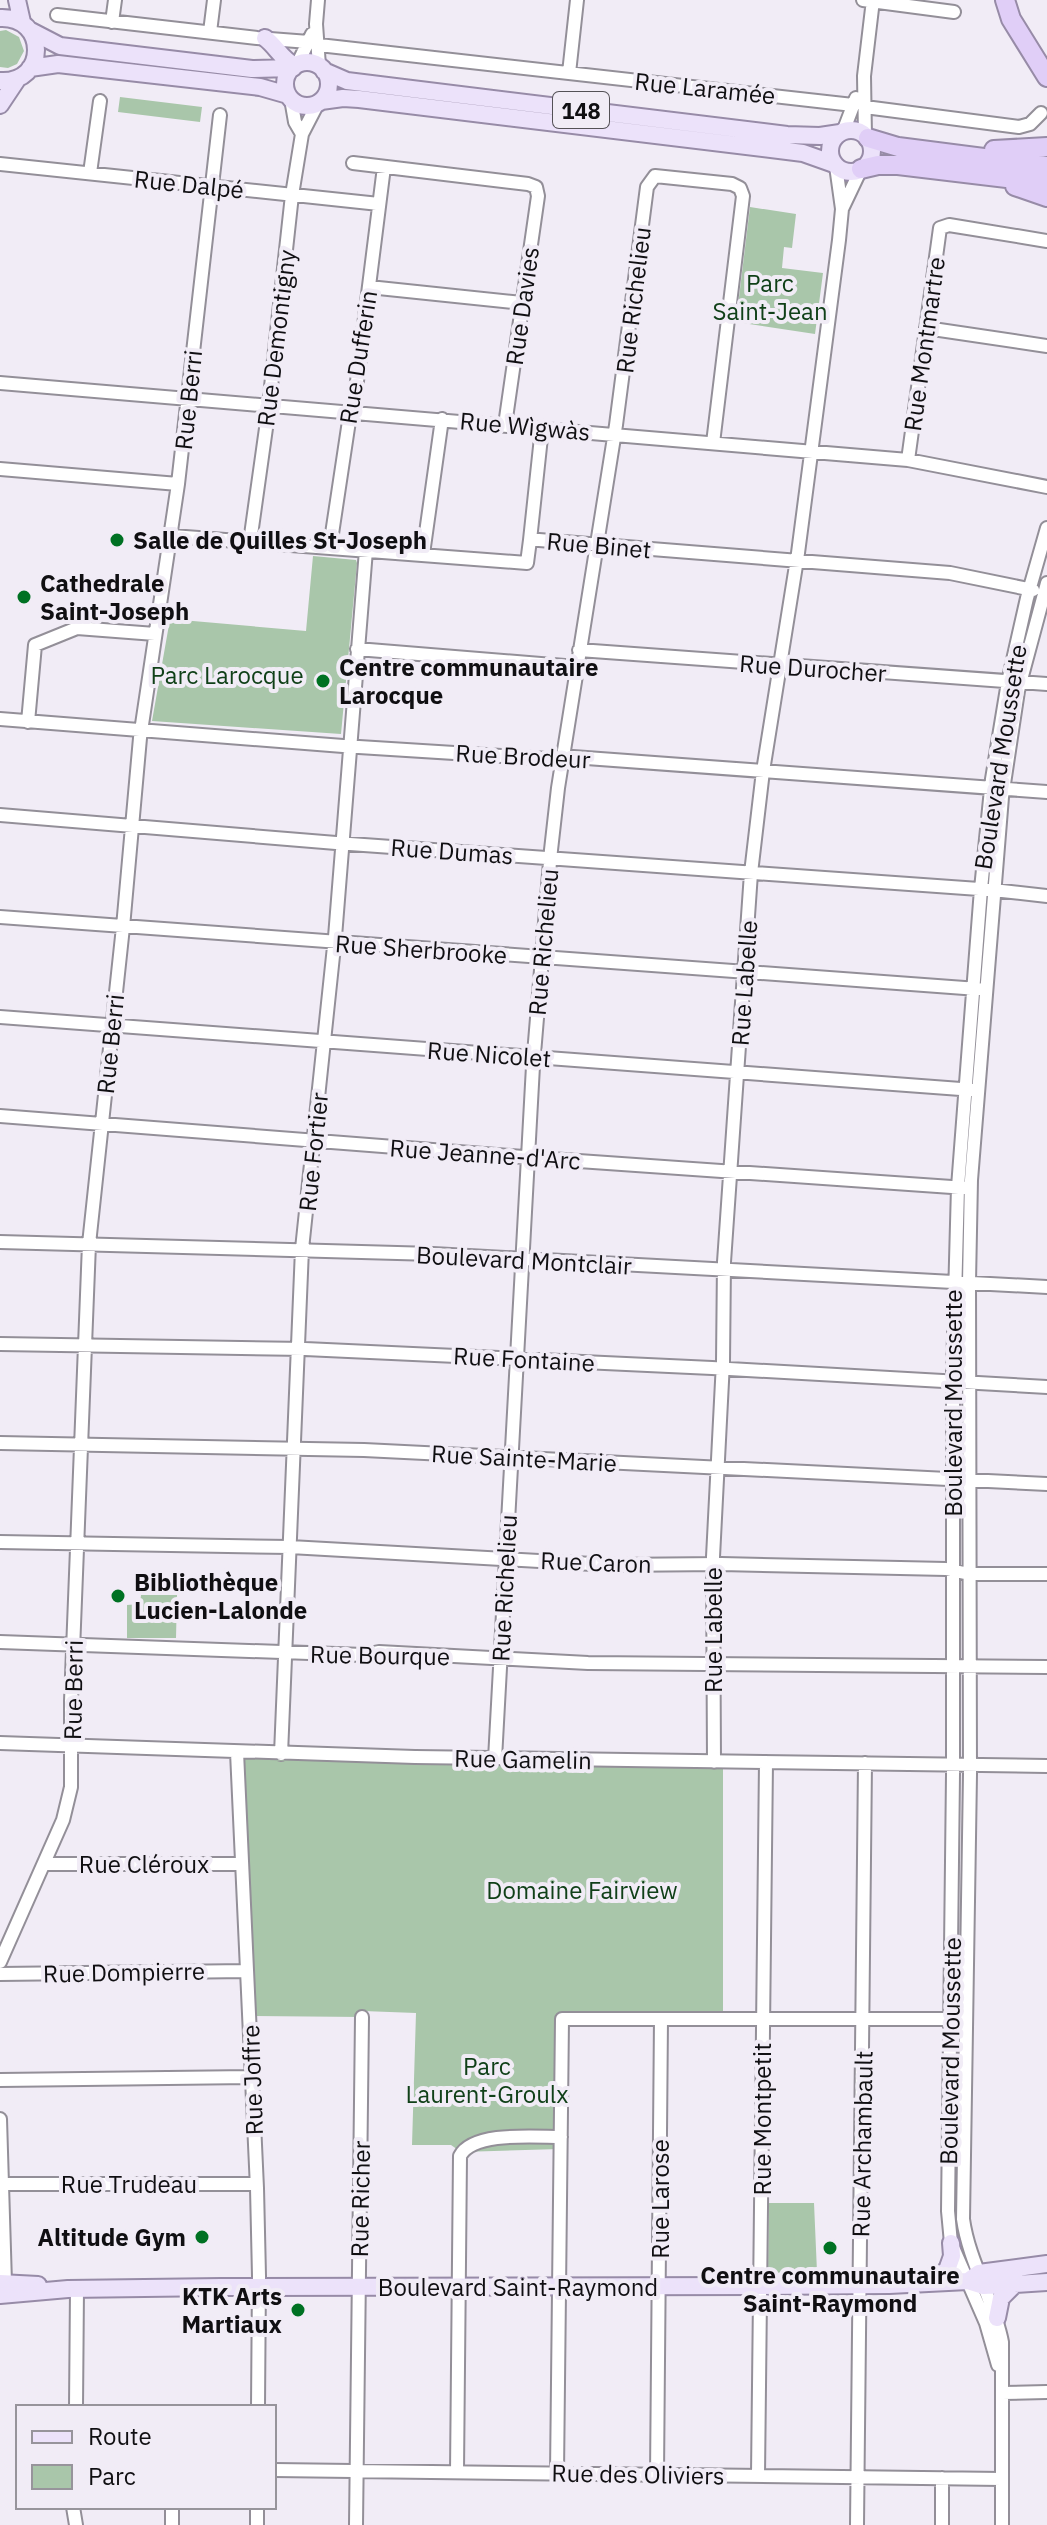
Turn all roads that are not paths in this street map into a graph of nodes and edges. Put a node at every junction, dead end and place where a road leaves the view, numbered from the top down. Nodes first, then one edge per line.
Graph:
1 (4, 0) edge
2 (17, 0) edge
3 (115, 0) edge
4 (214, 0) edge
5 (318, 0) edge
6 (577, 0) edge
7 (870, 0) edge
8 (1005, 0) edge
9 (0, 9) edge
10 (954, 12) dead end
11 (57, 15) dead end
12 (0, 18) edge
13 (112, 22) junction
14 (26, 27) junction
15 (210, 32) junction
16 (265, 38) junction
17 (314, 43) junction
18 (295, 66) junction
19 (322, 68) junction
20 (24, 73) junction
21 (569, 73) junction
22 (1047, 77) edge
23 (0, 81) edge
24 (290, 97) junction
25 (100, 101) dead end
26 (320, 102) junction
27 (0, 105) edge
28 (859, 106) junction
29 (1041, 113) dead end
30 (220, 115) dead end
31 (841, 132) junction
32 (302, 134) junction
33 (866, 137) junction
34 (1047, 147) edge
35 (917, 150) junction
36 (353, 163) dead end
37 (0, 164) edge
38 (835, 165) junction
39 (1047, 166) edge
40 (384, 167) junction
41 (861, 169) junction
42 (954, 171) junction
43 (90, 173) junction
44 (1047, 183) edge
45 (212, 187) junction
46 (292, 195) junction
47 (1047, 197) edge
48 (379, 204) junction
49 (842, 209) junction
50 (1047, 241) edge
51 (369, 287) junction
52 (522, 303) junction
53 (926, 328) junction
54 (1047, 346) edge
55 (0, 383) edge
56 (187, 399) junction
57 (268, 406) junction
58 (350, 414) junction
59 (442, 419) junction
60 (505, 425) junction
61 (542, 428) junction
62 (615, 434) junction
63 (713, 443) junction
64 (811, 453) junction
65 (908, 460) junction
66 (0, 469) edge
67 (178, 484) junction
68 (1047, 487) edge
69 (1047, 528) edge
70 (172, 536) junction
71 (530, 540) junction
72 (250, 542) junction
73 (597, 545) junction
74 (330, 547) junction
75 (366, 550) junction
76 (423, 554) junction
77 (796, 561) junction
78 (1046, 588) edge
79 (1029, 589) junction
80 (155, 634) junction
81 (357, 649) junction
82 (579, 650) junction
83 (780, 665) junction
84 (577, 667) junction
85 (1014, 682) junction
86 (1047, 684) edge
87 (0, 719) edge
88 (28, 722) junction
89 (141, 730) junction
90 (351, 746) junction
91 (563, 758) junction
92 (763, 771) junction
93 (997, 788) junction
94 (1047, 792) edge
95 (0, 815) edge
96 (132, 825) junction
97 (344, 843) junction
98 (550, 858) junction
99 (751, 873) junction
100 (987, 889) junction
101 (1047, 896) edge
102 (0, 917) edge
103 (123, 927) junction
104 (334, 943) junction
105 (542, 958) junction
106 (745, 973) junction
107 (980, 989) junction
108 (0, 1017) edge
109 (111, 1026) junction
110 (324, 1042) junction
111 (534, 1058) junction
112 (738, 1073) junction
113 (972, 1090) junction
114 (0, 1116) edge
115 (102, 1124) junction
116 (314, 1141) junction
117 (528, 1157) junction
118 (730, 1171) junction
119 (964, 1188) junction
120 (0, 1242) edge
121 (89, 1244) junction
122 (302, 1249) junction
123 (521, 1260) junction
124 (725, 1271) junction
125 (954, 1281) junction
126 (969, 1282) junction
127 (1047, 1287) edge
128 (0, 1344) edge
129 (85, 1346) junction
130 (299, 1349) junction
131 (516, 1359) junction
132 (722, 1369) junction
133 (952, 1381) junction
134 (969, 1383) junction
135 (1047, 1387) edge
136 (0, 1443) edge
137 (81, 1445) junction
138 (295, 1449) junction
139 (511, 1458) junction
140 (716, 1468) junction
141 (952, 1479) junction
142 (969, 1480) junction
143 (1047, 1484) edge
144 (0, 1542) edge
145 (78, 1544) junction
146 (290, 1547) junction
147 (506, 1558) junction
148 (713, 1564) junction
149 (952, 1569) junction
150 (969, 1574) junction
151 (1047, 1574) edge
152 (0, 1642) edge
153 (74, 1645) junction
154 (286, 1653) junction
155 (500, 1658) junction
156 (714, 1664) junction
157 (953, 1666) junction
158 (970, 1666) junction
159 (1047, 1667) edge
160 (0, 1743) edge
161 (71, 1746) junction
162 (237, 1752) junction
163 (281, 1754) junction
164 (495, 1759) junction
165 (714, 1762) junction
166 (766, 1762) junction
167 (865, 1763) junction
168 (953, 1765) junction
169 (970, 1765) junction
170 (1047, 1766) edge
171 (45, 1864) junction
172 (242, 1864) junction
173 (0, 1962) edge
174 (247, 1971) junction
175 (0, 1974) edge
176 (362, 2017) dead end
177 (661, 2019) junction
178 (762, 2019) junction
179 (863, 2019) junction
180 (951, 2019) junction
181 (966, 2019) junction
182 (251, 2077) junction
183 (0, 2080) edge
184 (0, 2119) edge
185 (561, 2137) junction
186 (3, 2184) junction
187 (256, 2184) junction
188 (951, 2243) junction
189 (1047, 2264) edge
190 (977, 2280) junction
191 (1017, 2282) junction
192 (1047, 2282) edge
193 (924, 2284) junction
194 (761, 2286) junction
195 (860, 2286) junction
196 (2, 2287) edge
197 (360, 2287) junction
198 (460, 2287) junction
199 (560, 2287) junction
200 (660, 2287) junction
201 (259, 2288) junction
202 (72, 2289) junction
203 (997, 2318) junction
204 (1002, 2386) junction
205 (1047, 2392) edge
206 (76, 2405) edge
207 (258, 2405) edge
208 (276, 2470) edge
209 (357, 2470) junction
210 (457, 2472) junction
211 (557, 2473) junction
212 (657, 2475) junction
213 (758, 2475) junction
214 (859, 2477) junction
215 (942, 2478) junction
216 (1002, 2479) junction
217 (356, 2525) edge
218 (857, 2525) edge
219 (942, 2525) edge
220 (1002, 2525) edge

1 - 9 main road
2 - 14 main road
3 - 13 street
4 - 15 street
5 - 17 street
6 - 21 street
7 - 10 street
7 - 28 street
8 - 22 highway
11 - 13 street, Rue Laramée
12 - 14 main road
13 - 15 street, Rue Laramée
14 - 18 main road
14 - 20 main road
15 - 16 street, Rue Laramée
16 - 17 street, Rue Laramée
16 - 18 main road
17 - 18 street
17 - 19 street
17 - 21 street, Rue Laramée
18 - 19 main road
18 - 24 main road
19 - 26 main road
19 - 31 main road, 148
20 - 23 main road
20 - 24 main road
20 - 27 main road
21 - 28 street, Rue Laramée
24 - 26 main road
24 - 32 street, Rue Demontigny
25 - 43 street
26 - 32 street, Rue Demontigny
26 - 38 main road, 148
28 - 29 street, Rue Laramée
28 - 31 street
28 - 33 street
30 - 45 street, Rue Berri
31 - 33 main road
31 - 38 main road
32 - 46 street, Rue Demontigny
33 - 35 highway
33 - 41 main road
34 - 35 highway
35 - 39 highway
36 - 40 street
37 - 43 street, Rue Dalpé
38 - 41 main road
38 - 49 street, Rue Labelle
40 - 48 street, Rue Dufferin
40 - 52 street, Rue Davies
41 - 42 highway
41 - 49 street, Rue Labelle
42 - 44 highway
42 - 47 highway
43 - 45 street, Rue Dalpé
45 - 46 street, Rue Dalpé
45 - 56 street, Rue Berri
46 - 48 street, Rue Dalpé
46 - 57 street, Rue Demontigny
48 - 51 street, Rue Dufferin
49 - 64 street, Rue Labelle
50 - 53 street, Rue Montmartre
51 - 52 street
51 - 58 street, Rue Dufferin
52 - 60 street, Rue Davies
53 - 54 street
53 - 65 street, Rue Montmartre
55 - 56 street, Rue Wìgwàs
56 - 57 street, Rue Wìgwàs
56 - 67 street, Rue Berri
57 - 58 street, Rue Wìgwàs
57 - 72 street, Rue Demontigny
58 - 59 street, Rue Wìgwàs
58 - 74 street, Rue Dufferin
59 - 60 street, Rue Wìgwàs
59 - 76 street
60 - 61 street, Rue Wìgwàs
61 - 62 street, Rue Wìgwàs
61 - 71 street
62 - 63 street, Rue Wìgwàs
62 - 63 street, Rue Richelieu
62 - 73 street, Rue Richelieu
63 - 64 street, Rue Wìgwàs
64 - 65 street, Rue Wìgwàs
64 - 77 street, Rue Labelle
65 - 68 street, Rue Wìgwàs
66 - 67 street
67 - 70 street, Rue Berri
69 - 79 street, Boulevard Moussette
70 - 72 street, Rue Binet
70 - 80 street, Rue Berri
71 - 73 street, Rue Binet
71 - 76 street, Rue Binet
72 - 74 street, Rue Binet
73 - 77 street, Rue Binet
73 - 82 street, Rue Richelieu
74 - 75 street, Rue Binet
75 - 76 street, Rue Binet
75 - 81 street, Rue Fortier
77 - 79 street, Rue Binet
77 - 83 street, Rue Labelle
78 - 79 street, Rue Binet
78 - 85 street, Boulevard Moussette
79 - 85 street, Boulevard Moussette
80 - 88 street
80 - 89 street, Rue Berri
81 - 84 street
81 - 90 street, Rue Fortier
82 - 83 street, Rue Durocher
82 - 84 street, Rue Richelieu
83 - 85 street, Rue Durocher
83 - 92 street, Rue Labelle
84 - 91 street, Rue Richelieu
85 - 86 street, Rue Durocher
85 - 93 street, Boulevard Moussette
87 - 88 street, Rue Brodeur
88 - 89 street, Rue Brodeur
89 - 90 street, Rue Brodeur
89 - 96 street, Rue Berri
90 - 91 street, Rue Brodeur
90 - 97 street, Rue Fortier
91 - 92 street, Rue Brodeur
91 - 98 street, Rue Richelieu
92 - 93 street, Rue Brodeur
92 - 99 street, Rue Labelle
93 - 94 street, Rue Brodeur
93 - 100 street, Boulevard Moussette
95 - 96 street, Rue Dumas
96 - 97 street, Rue Dumas
96 - 103 street, Rue Berri
97 - 98 street, Rue Dumas
97 - 104 street, Rue Fortier
98 - 99 street, Rue Dumas
98 - 105 street, Rue Richelieu
99 - 100 street, Rue Dumas
99 - 106 street, Rue Labelle
100 - 101 street, Rue Dumas
100 - 107 street, Boulevard Moussette
102 - 103 street, Rue Sherbrooke
103 - 104 street, Rue Sherbrooke
103 - 109 street, Rue Berri
104 - 105 street, Rue Sherbrooke
104 - 110 street, Rue Fortier
105 - 106 street, Rue Sherbrooke
105 - 111 street, Rue Richelieu
106 - 107 street, Rue Sherbrooke
106 - 112 street, Rue Labelle
107 - 113 street, Boulevard Moussette
108 - 109 street, Rue Nicolet
109 - 110 street, Rue Nicolet
109 - 115 street, Rue Berri
110 - 111 street, Rue Nicolet
110 - 116 street, Rue Fortier
111 - 112 street, Rue Nicolet
111 - 117 street, Rue Richelieu
112 - 113 street, Rue Nicolet
112 - 118 street, Rue Labelle
113 - 119 street, Boulevard Moussette
114 - 115 street, Rue Jeanne-d'Arc
115 - 116 street, Rue Jeanne-d'Arc
115 - 121 street, Rue Berri
116 - 117 street, Rue Jeanne-d'Arc
116 - 122 street, Rue Fortier
117 - 118 street, Rue Jeanne-d'Arc
117 - 123 street, Rue Richelieu
118 - 119 street, Rue Jeanne-d'Arc
118 - 124 street, Rue Labelle
119 - 125 street, Boulevard Moussette
119 - 126 street, Boulevard Moussette
120 - 121 street, Boulevard Montclair
121 - 122 street, Boulevard Montclair
121 - 129 street, Rue Berri
122 - 123 street, Boulevard Montclair
122 - 130 street, Rue Fortier
123 - 124 street, Boulevard Montclair
123 - 131 street, Rue Richelieu
124 - 125 street, Boulevard Montclair
124 - 132 street, Rue Labelle
125 - 126 street, Boulevard Montclair
125 - 133 street, Boulevard Moussette
126 - 127 street, Boulevard Montclair
126 - 134 street, Boulevard Moussette
128 - 129 street, Rue Fontaine
129 - 130 street, Rue Fontaine
129 - 137 street, Rue Berri
130 - 131 street, Rue Fontaine
130 - 138 street, Rue Fortier
131 - 132 street, Rue Fontaine
131 - 139 street, Rue Richelieu
132 - 133 street, Rue Fontaine
132 - 140 street, Rue Labelle
133 - 134 street, Rue Fontaine
133 - 141 street, Boulevard Moussette
134 - 135 street, Rue Fontaine
134 - 142 street, Boulevard Moussette
136 - 137 street, Rue Sainte-Marie
137 - 138 street, Rue Sainte-Marie
137 - 145 street, Rue Berri
138 - 139 street, Rue Sainte-Marie
138 - 146 street, Rue Fortier
139 - 140 street, Rue Sainte-Marie
139 - 147 street, Rue Richelieu
140 - 141 street, Rue Sainte-Marie
140 - 148 street, Rue Labelle
141 - 142 street, Rue Sainte-Marie
141 - 149 street, Boulevard Moussette
142 - 143 street, Rue Sainte-Marie
142 - 150 street, Boulevard Moussette
144 - 145 street, Rue Caron
145 - 146 street, Rue Caron
145 - 153 street, Rue Berri
146 - 147 street, Rue Caron
146 - 154 street, Rue Fortier
147 - 148 street, Rue Caron
147 - 155 street, Rue Richelieu
148 - 149 street, Rue Caron
148 - 156 street, Rue Labelle
149 - 150 street, Rue Caron
149 - 157 street, Boulevard Moussette
150 - 151 street, Rue Caron
150 - 158 street, Boulevard Moussette
152 - 153 street, Rue Bourque
153 - 154 street, Rue Bourque
153 - 161 street, Rue Berri
154 - 155 street, Rue Bourque
154 - 163 street, Rue Fortier
155 - 156 street, Rue Bourque
155 - 164 street, Rue Richelieu
156 - 157 street, Rue Bourque
156 - 165 street, Rue Labelle
157 - 158 street, Rue Bourque
157 - 168 street, Boulevard Moussette
158 - 159 street, Rue Bourque
158 - 169 street, Boulevard Moussette
160 - 161 street, Rue Gamelin
161 - 162 street, Rue Gamelin
161 - 171 street, Rue Berri
162 - 163 street, Rue Gamelin
162 - 172 street, Rue Joffre
163 - 164 street, Rue Gamelin
164 - 165 street, Rue Gamelin
165 - 166 street, Rue Gamelin
166 - 167 street, Rue Gamelin
166 - 178 street, Rue Montpetit
167 - 168 street, Rue Gamelin
167 - 179 street, Rue Archambault
168 - 169 street, Rue Gamelin
168 - 180 street, Boulevard Moussette
169 - 170 street, Rue Gamelin
169 - 181 street, Boulevard Moussette
171 - 172 street, Rue Cléroux
171 - 173 street, Rue Berri
172 - 174 street, Rue Joffre
174 - 175 street, Rue Dompierre
174 - 182 street, Rue Joffre
176 - 197 street, Rue Richer
177 - 178 street
177 - 185 street
177 - 200 street, Rue Larose
178 - 179 street
178 - 194 street, Rue Montpetit
179 - 180 street
179 - 195 street, Rue Archambault
180 - 181 street
180 - 188 street, Boulevard Moussette
181 - 190 street, Boulevard Moussette
182 - 183 street
182 - 187 street, Rue Joffre
184 - 186 street
185 - 198 street
185 - 199 street
186 - 187 street, Rue Trudeau
186 - 196 street
187 - 201 street, Rue Joffre
188 - 190 street, Boulevard Moussette
188 - 193 main road
189 - 190 main road, Boulevard Saint-Raymond
190 - 191 main road, Boulevard Saint-Raymond
190 - 193 main road, Boulevard Saint-Raymond
190 - 203 street
190 - 204 street
191 - 192 main road, Boulevard Saint-Raymond
191 - 203 main road
193 - 195 main road, Boulevard Saint-Raymond
194 - 195 main road, Boulevard Saint-Raymond
194 - 200 main road, Boulevard Saint-Raymond
194 - 213 street, Rue Montpetit
195 - 214 street, Rue Archambault
196 - 202 main road, Boulevard Saint-Raymond
197 - 198 main road, Boulevard Saint-Raymond
197 - 201 main road, Boulevard Saint-Raymond
197 - 209 street, Rue Richer
198 - 199 main road, Boulevard Saint-Raymond
198 - 210 street
199 - 200 main road, Boulevard Saint-Raymond
199 - 211 street
200 - 212 street, Rue Larose
201 - 202 main road, Boulevard Saint-Raymond
201 - 207 street, Rue Joffre
202 - 206 street
203 - 204 street
204 - 205 street
204 - 216 street
208 - 209 street, Rue des Oliviers
209 - 210 street, Rue des Oliviers
209 - 217 street, Rue Richer
210 - 211 street, Rue des Oliviers
211 - 212 street, Rue des Oliviers
212 - 213 street, Rue des Oliviers
213 - 214 street, Rue des Oliviers
214 - 215 street, Rue des Oliviers
214 - 218 street, Rue Archambault
215 - 216 street, Rue des Oliviers
215 - 219 street
216 - 220 street

